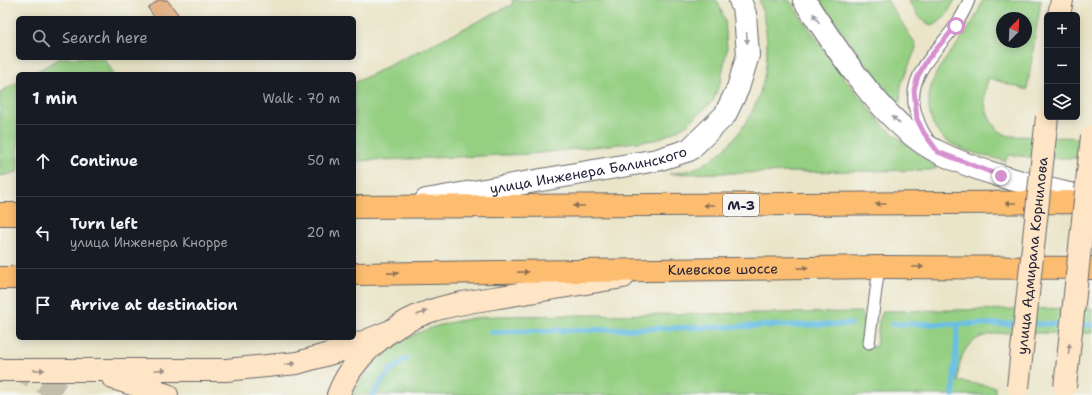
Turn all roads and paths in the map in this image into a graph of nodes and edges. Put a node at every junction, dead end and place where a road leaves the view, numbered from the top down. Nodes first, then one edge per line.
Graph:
1 (740, 0) edge
2 (804, 0) edge
3 (969, 0) edge
4 (1062, 0) edge
5 (1060, 12) edge
6 (1047, 120) edge
7 (1092, 136) edge
8 (938, 152) junction
9 (1092, 199) edge
10 (1092, 202) edge
11 (356, 207) edge
12 (390, 207) junction
13 (0, 214) edge
14 (16, 214) edge
15 (879, 267) junction
16 (1092, 268) edge
17 (666, 270) junction
18 (356, 274) edge
19 (0, 278) edge
20 (16, 278) edge
21 (388, 332) junction
22 (869, 343) dead end
23 (0, 370) edge
24 (79, 370) junction
25 (1018, 391) edge
26 (1064, 391) edge
27 (168, 395) edge
28 (338, 395) edge

1 -> 12 street, улица Инженера Балинского
8 -> 2 street
3 - 8 lane
4 - 5 main road
6 - 25 main road, улица Адмирала Корнилова, bridge
26 -> 7 main road, bridge
8 - 9 street
10 -> 12 highway, М-3
11 - 12 highway, М-3
13 - 14 highway
15 -> 16 highway, Киевское шоссе
17 -> 15 highway, Киевское шоссе
15 - 22 lane
18 -> 17 highway, Киевское шоссе
21 -> 17 main road
19 - 20 highway
24 -> 21 main road
21 - 28 main road
23 -> 24 main road
24 - 27 main road

